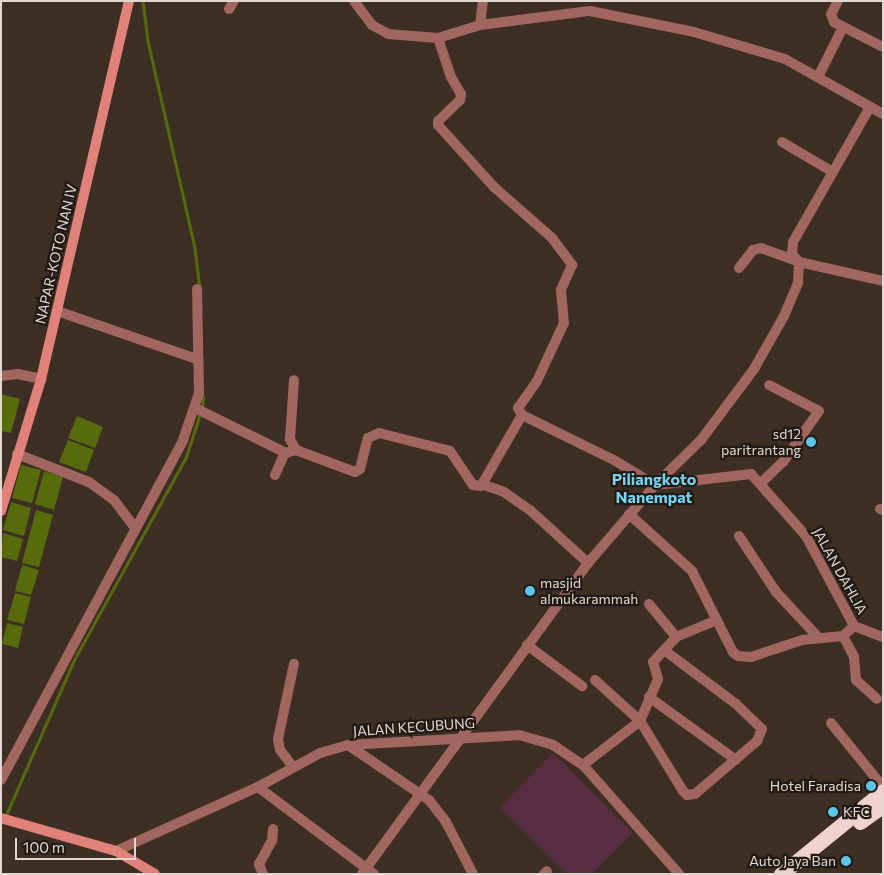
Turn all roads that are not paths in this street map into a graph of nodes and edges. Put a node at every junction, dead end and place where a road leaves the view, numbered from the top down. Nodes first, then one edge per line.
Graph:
1 (129, 1) edge
2 (354, 1) edge
3 (483, 1) edge
4 (838, 1) edge
5 (480, 25) junction
6 (843, 27) junction
7 (439, 43) junction
8 (881, 46) dead end
9 (818, 77) junction
10 (870, 107) junction
11 (883, 114) edge
12 (782, 142) dead end
13 (832, 172) junction
14 (798, 262) junction
15 (739, 268) dead end
16 (883, 281) edge
17 (197, 289) dead end
18 (57, 311) junction
19 (199, 360) junction
20 (1, 376) edge
21 (41, 379) junction
22 (294, 380) dead end
23 (769, 385) dead end
24 (199, 410) junction
25 (522, 415) junction
26 (291, 452) junction
27 (17, 454) junction
28 (275, 475) dead end
29 (762, 482) junction
30 (484, 485) junction
31 (655, 485) junction
32 (1, 511) edge
33 (629, 514) junction
34 (136, 529) junction
35 (738, 536) dead end
36 (588, 563) junction
37 (649, 604) dead end
38 (717, 620) junction
39 (854, 626) junction
40 (843, 636) junction
41 (676, 637) junction
42 (883, 637) edge
43 (818, 638) junction
44 (527, 645) junction
45 (664, 650) junction
46 (294, 664) dead end
47 (595, 680) dead end
48 (582, 686) dead end
49 (649, 697) junction
50 (877, 699) dead end
51 (640, 721) junction
52 (831, 723) dead end
53 (463, 736) junction
54 (348, 745) junction
55 (736, 760) junction
56 (583, 764) junction
57 (293, 767) junction
58 (1, 780) edge
59 (258, 787) junction
60 (883, 787) edge
61 (883, 791) edge
62 (420, 794) junction
63 (883, 805) edge
64 (5, 820) edge
65 (273, 829) dead end
66 (116, 852) junction
67 (368, 871) edge
68 (155, 874) edge
69 (263, 874) edge
70 (473, 874) edge
71 (679, 874) edge
72 (781, 874) edge
73 (795, 874) edge

1 - 18 street, NAPAR-KOTO NAN IV
2 - 7 street
3 - 5 street
4 - 6 street
5 - 7 street
5 - 9 street
6 - 8 street
6 - 9 street
7 - 25 street
9 - 10 street
10 - 11 street
10 - 13 street
12 - 13 street
13 - 14 street
14 - 15 street
14 - 16 street
14 - 31 street
17 - 19 street
18 - 19 street
18 - 21 street, NAPAR-KOTO NAN IV
19 - 24 street
20 - 21 street
21 - 27 street, NAPAR-KOTO NAN IV
22 - 26 street
23 - 29 street
24 - 26 street
24 - 34 street
25 - 30 street
25 - 31 street
26 - 28 street
26 - 30 street
27 - 32 street, NAPAR-KOTO NAN IV
27 - 34 street
29 - 31 street
29 - 39 street, JALAN DAHLIA
30 - 36 street
31 - 33 street
33 - 36 street
33 - 38 street
34 - 58 street
35 - 43 street
36 - 44 street
37 - 41 street
38 - 41 street
38 - 43 street
39 - 40 street
39 - 42 street, JALAN DAHLIA
40 - 43 street
40 - 50 street
41 - 45 street
44 - 48 street
44 - 53 street
45 - 49 street
45 - 55 street
46 - 57 street
47 - 51 street
49 - 51 street
49 - 55 street
51 - 55 street
51 - 56 street
52 - 60 street
53 - 54 street, JALAN KECUBUNG
53 - 56 street, JALAN KECUBUNG
53 - 62 street
54 - 57 street, JALAN KECUBUNG
54 - 62 street
56 - 71 street, JALAN KECUBUNG
57 - 59 street, JALAN KECUBUNG
59 - 66 street, JALAN KECUBUNG
59 - 67 street
61 - 72 highway
62 - 67 street
62 - 70 street
63 - 73 highway
64 - 66 street
65 - 69 street
66 - 68 street

